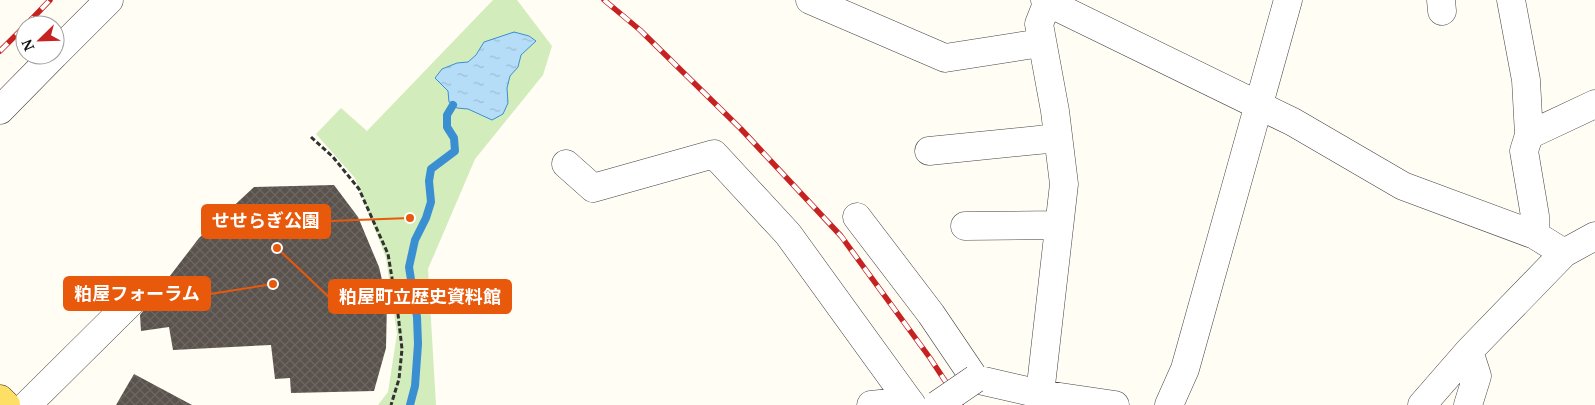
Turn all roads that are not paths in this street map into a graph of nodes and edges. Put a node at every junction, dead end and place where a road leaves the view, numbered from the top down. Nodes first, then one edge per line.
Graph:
1 (109, 0) edge
2 (810, 0) edge
3 (1288, 0) edge
4 (1511, 0) edge
5 (1046, 1) edge
6 (1041, 43) junction
7 (65, 45) edge
8 (45, 65) edge
9 (1595, 104) edge
10 (1259, 105) junction
11 (0, 110) edge
12 (1529, 135) junction
13 (1058, 138) junction
14 (929, 151) dead end
15 (566, 164) dead end
16 (857, 217) dead end
17 (964, 226) dead end
18 (1059, 226) junction
19 (1535, 235) junction
20 (1585, 243) edge
21 (134, 299) dead end
22 (1469, 351) junction
23 (975, 379) junction
24 (1040, 394) junction
25 (0, 399) edge
26 (911, 403) edge
27 (6, 405) edge
28 (27, 405) edge
29 (871, 405) edge
30 (937, 405) edge
31 (1115, 405) edge
32 (1169, 405) edge
33 (1422, 405) edge
34 (1468, 405) edge

1 - 7 street
2 - 6 street
3 - 10 street
4 - 12 street
5 - 6 street
5 - 10 street
6 - 13 street
8 - 11 street
9 - 12 street
10 - 19 street
10 - 32 street
12 - 19 street
13 - 14 street
13 - 18 street
15 - 26 street
16 - 23 street
17 - 18 street
18 - 24 street
19 - 20 street
20 - 22 street
21 - 28 street
22 - 33 street
22 - 34 street
23 - 24 street
23 - 30 street, bridge
24 - 31 street
25 - 27 main road
26 - 29 street

